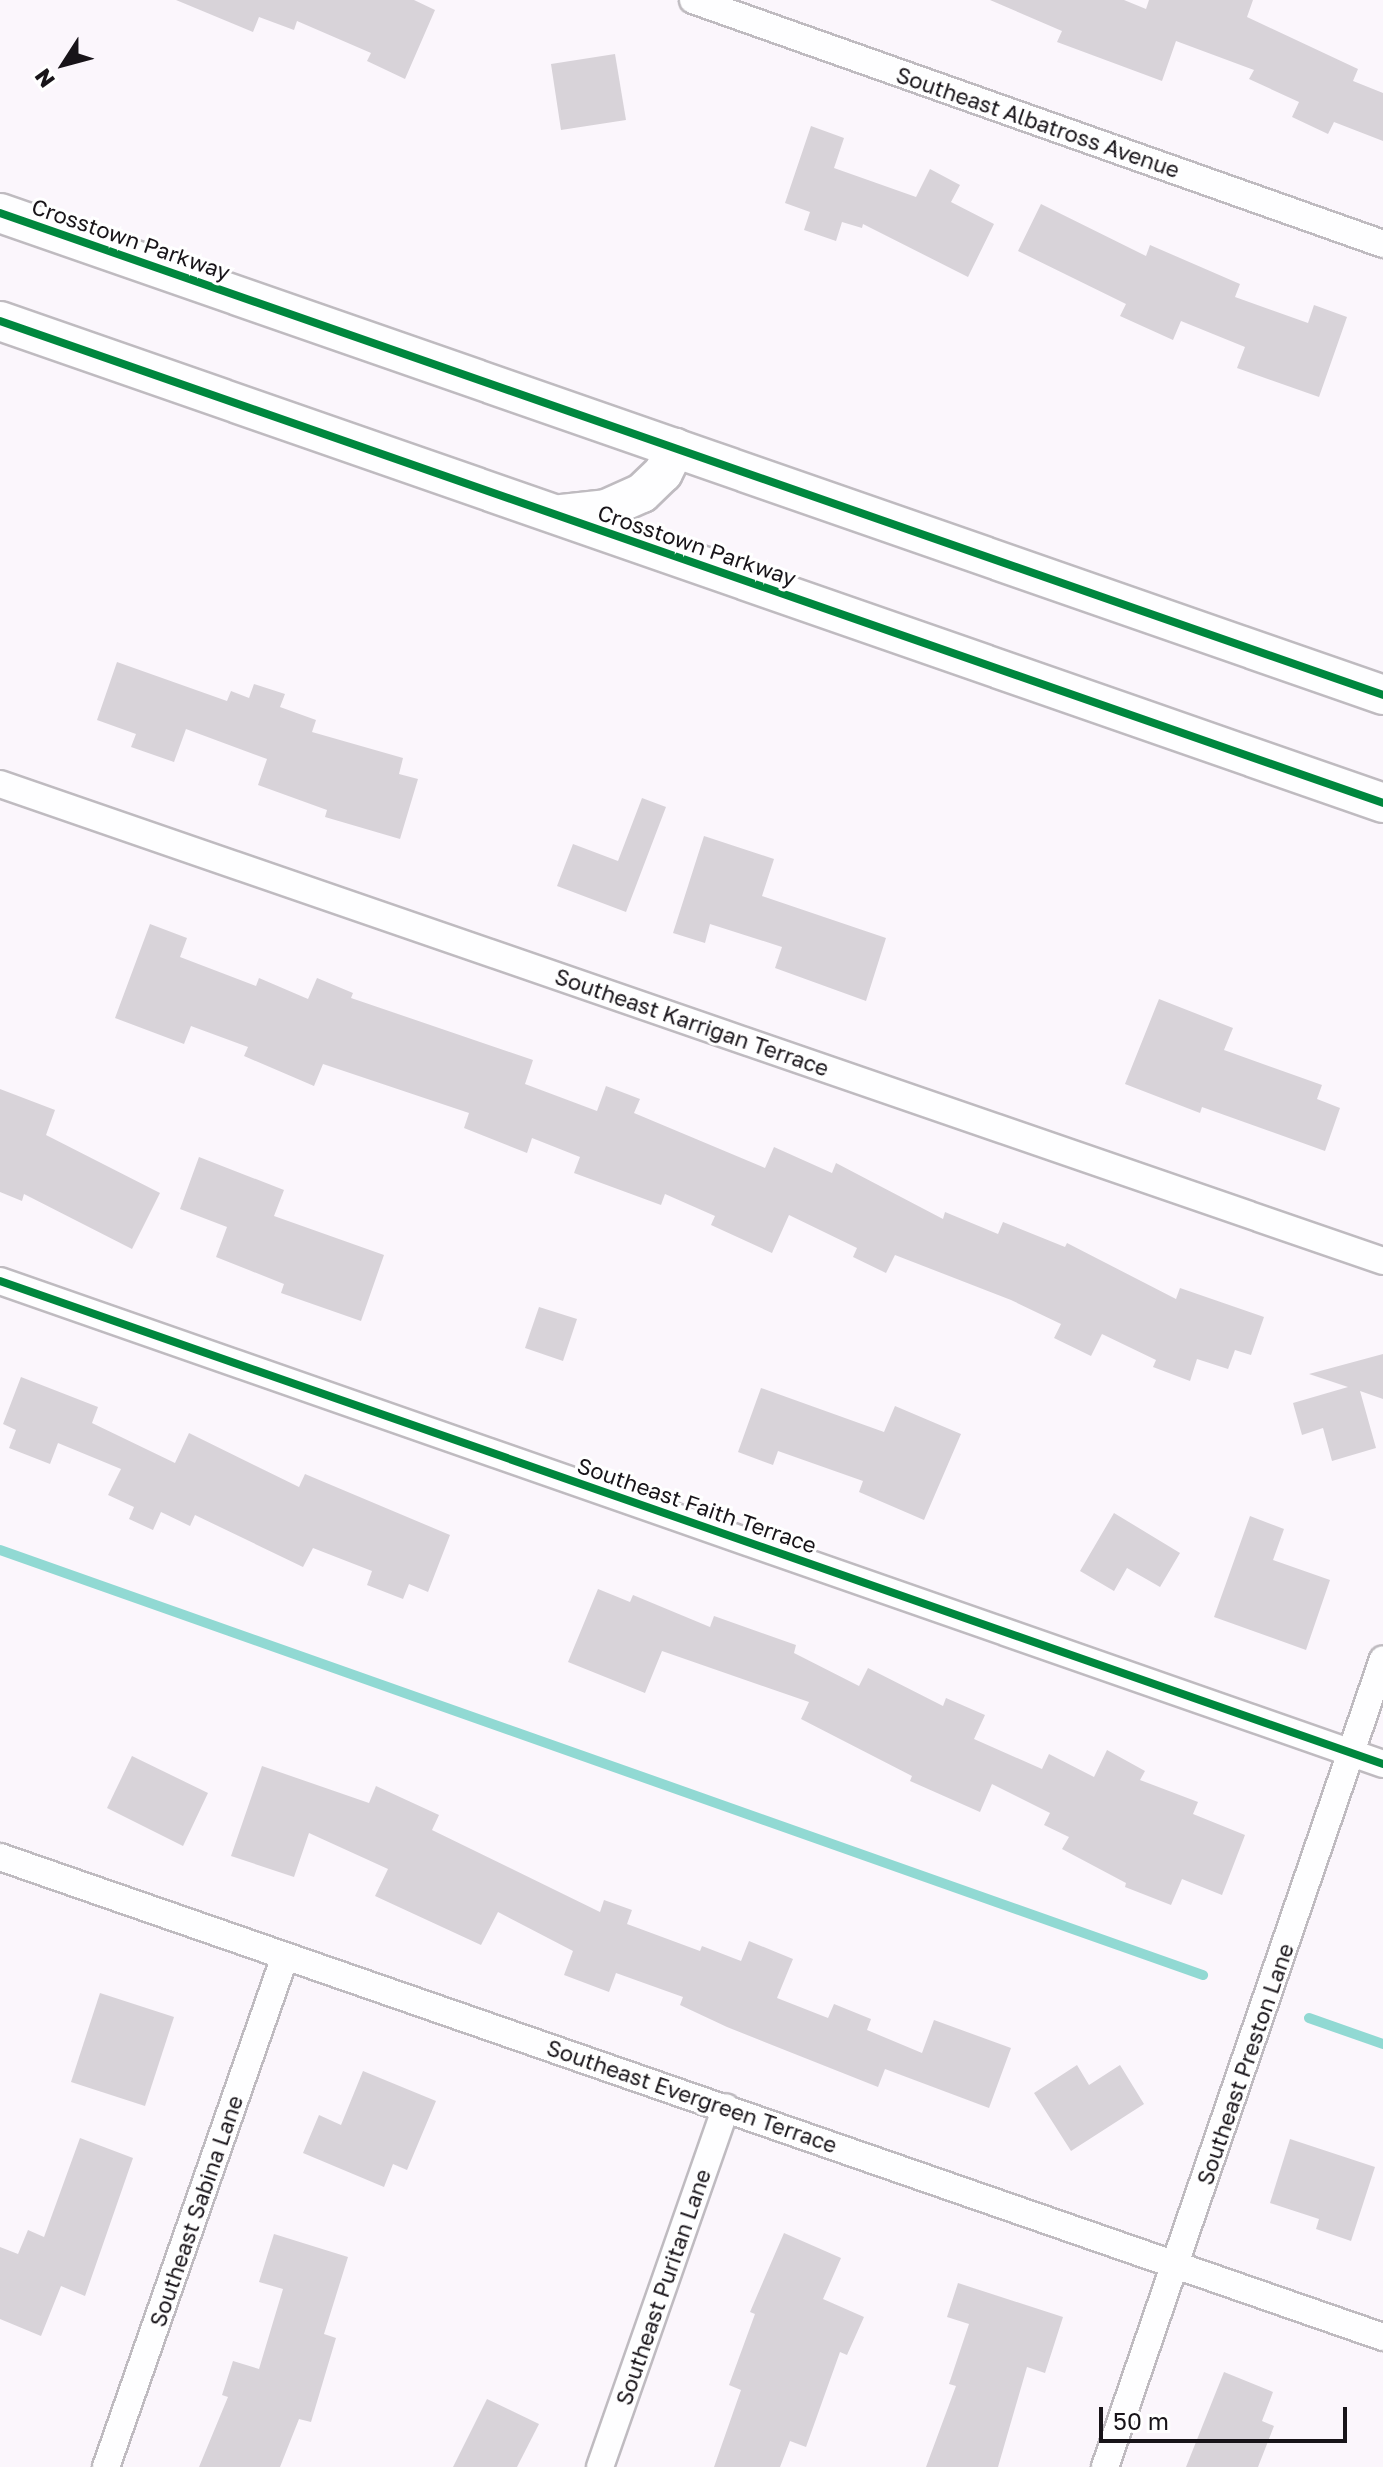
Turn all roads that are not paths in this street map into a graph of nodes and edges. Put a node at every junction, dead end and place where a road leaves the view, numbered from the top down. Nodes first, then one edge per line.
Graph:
1 (693, 0) edge
2 (0, 213) edge
3 (1383, 244) edge
4 (0, 321) edge
5 (675, 448) junction
6 (556, 515) junction
7 (1383, 695) edge
8 (0, 784) edge
9 (1383, 803) edge
10 (1383, 1261) edge
11 (0, 1281) edge
12 (1383, 1659) edge
13 (1351, 1752) junction
14 (1383, 1764) edge
15 (0, 1857) edge
16 (285, 1956) junction
17 (726, 2107) junction
18 (1176, 2266) junction
19 (1383, 2337) edge
20 (106, 2467) edge
21 (600, 2467) edge
22 (1105, 2467) edge

1 - 3 street, Southeast Albatross Avenue
2 - 5 main road, Crosstown Parkway
4 - 6 main road, Crosstown Parkway
5 - 6 main road
5 - 7 main road, Crosstown Parkway
6 - 9 main road, Crosstown Parkway
8 - 10 street, Southeast Karrigan Terrace
11 - 13 street, Southeast Faith Terrace
12 - 13 street, Southeast Preston Lane
13 - 14 street, Southeast Faith Terrace
13 - 18 street, Southeast Preston Lane
15 - 16 street, Southeast Evergreen Terrace
16 - 17 street, Southeast Evergreen Terrace
16 - 20 street, Southeast Sabina Lane
17 - 18 street, Southeast Evergreen Terrace
17 - 21 street, Southeast Puritan Lane
18 - 19 street, Southeast Evergreen Terrace
18 - 22 street, Southeast Preston Lane

